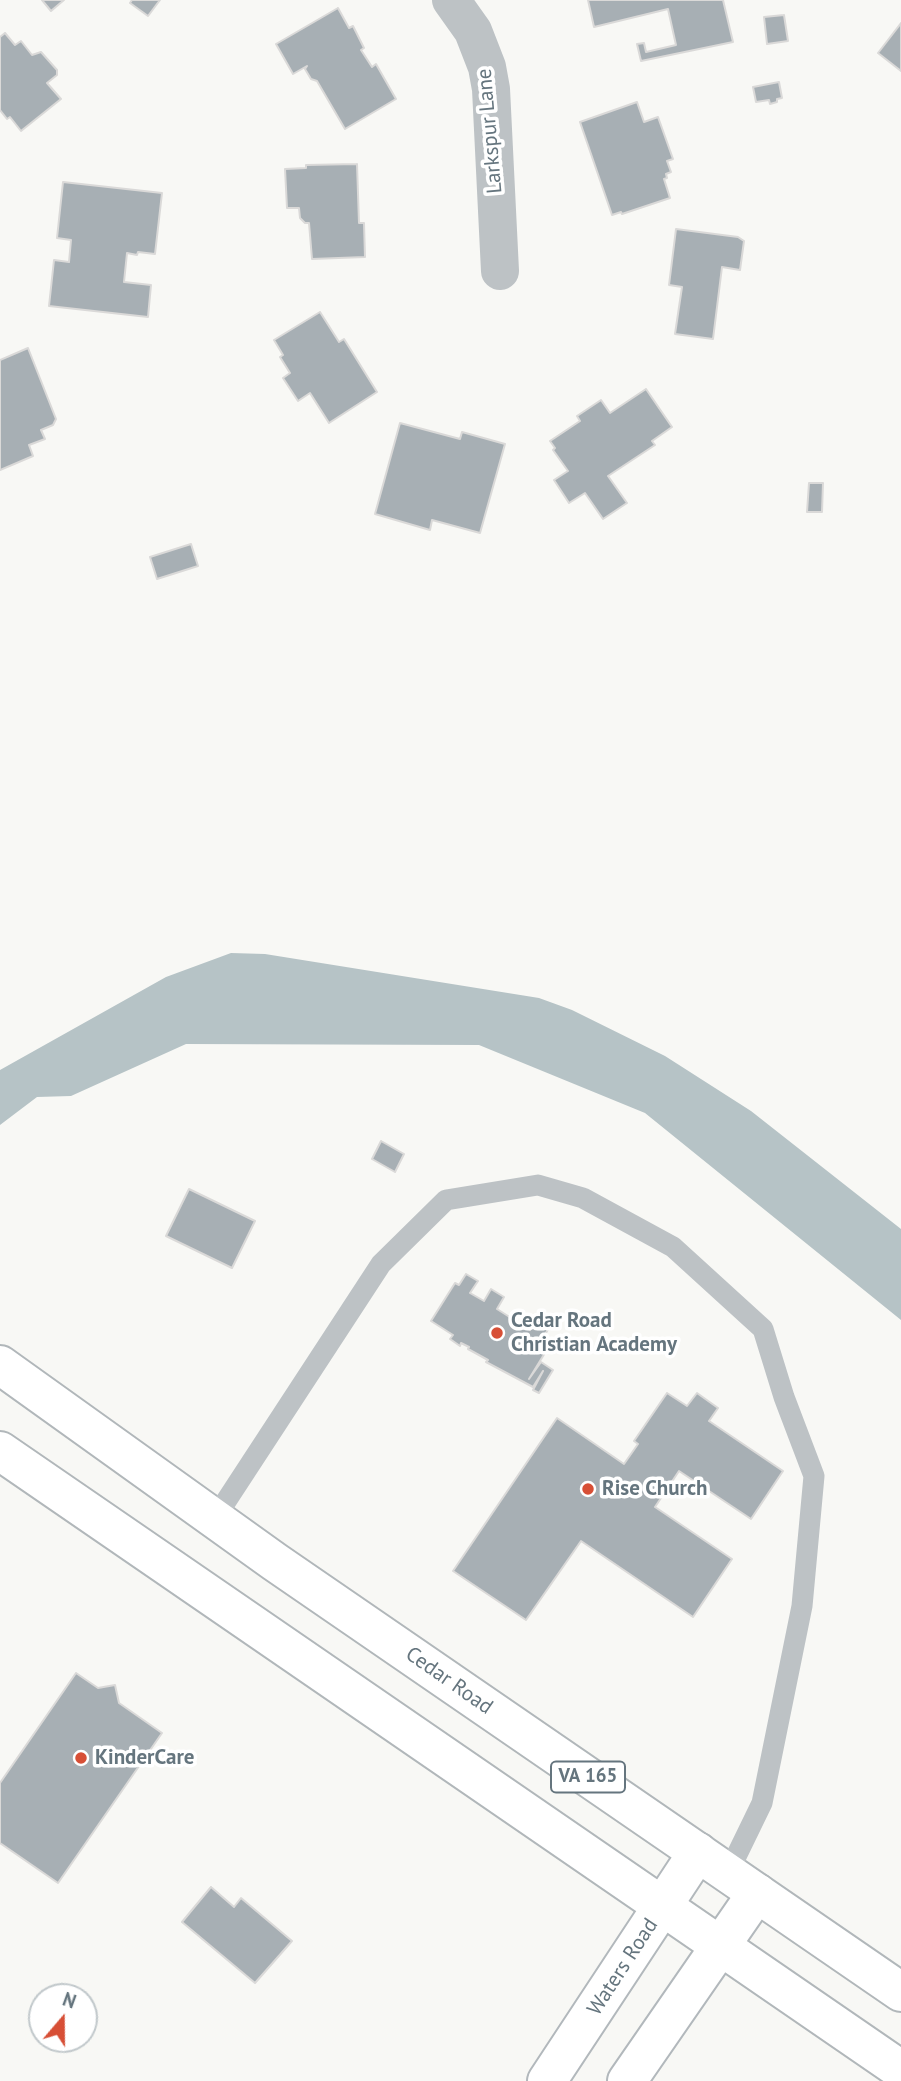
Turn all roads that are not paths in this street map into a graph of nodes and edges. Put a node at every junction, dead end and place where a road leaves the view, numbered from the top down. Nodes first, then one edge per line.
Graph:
1 (451, 0) edge
2 (500, 271) dead end
3 (0, 1365) edge
4 (0, 1451) edge
5 (215, 1518) junction
6 (728, 1873) junction
7 (662, 1906) junction
8 (720, 1946) junction
9 (901, 1992) edge
10 (901, 2070) edge
11 (547, 2081) edge
12 (627, 2081) edge

1 - 2 street, Larkspur Lane
3 - 5 main road, Cedar Road / VA 165
4 - 7 main road, VA 165
5 - 6 main road, Cedar Road / VA 165
5 - 6 lane
6 - 7 main road, Waters Road
6 - 8 main road
6 - 9 main road, Cedar Road / VA 165
7 - 8 main road, VA 165
7 - 11 main road, Waters Road
8 - 10 main road, VA 165
8 - 12 main road

